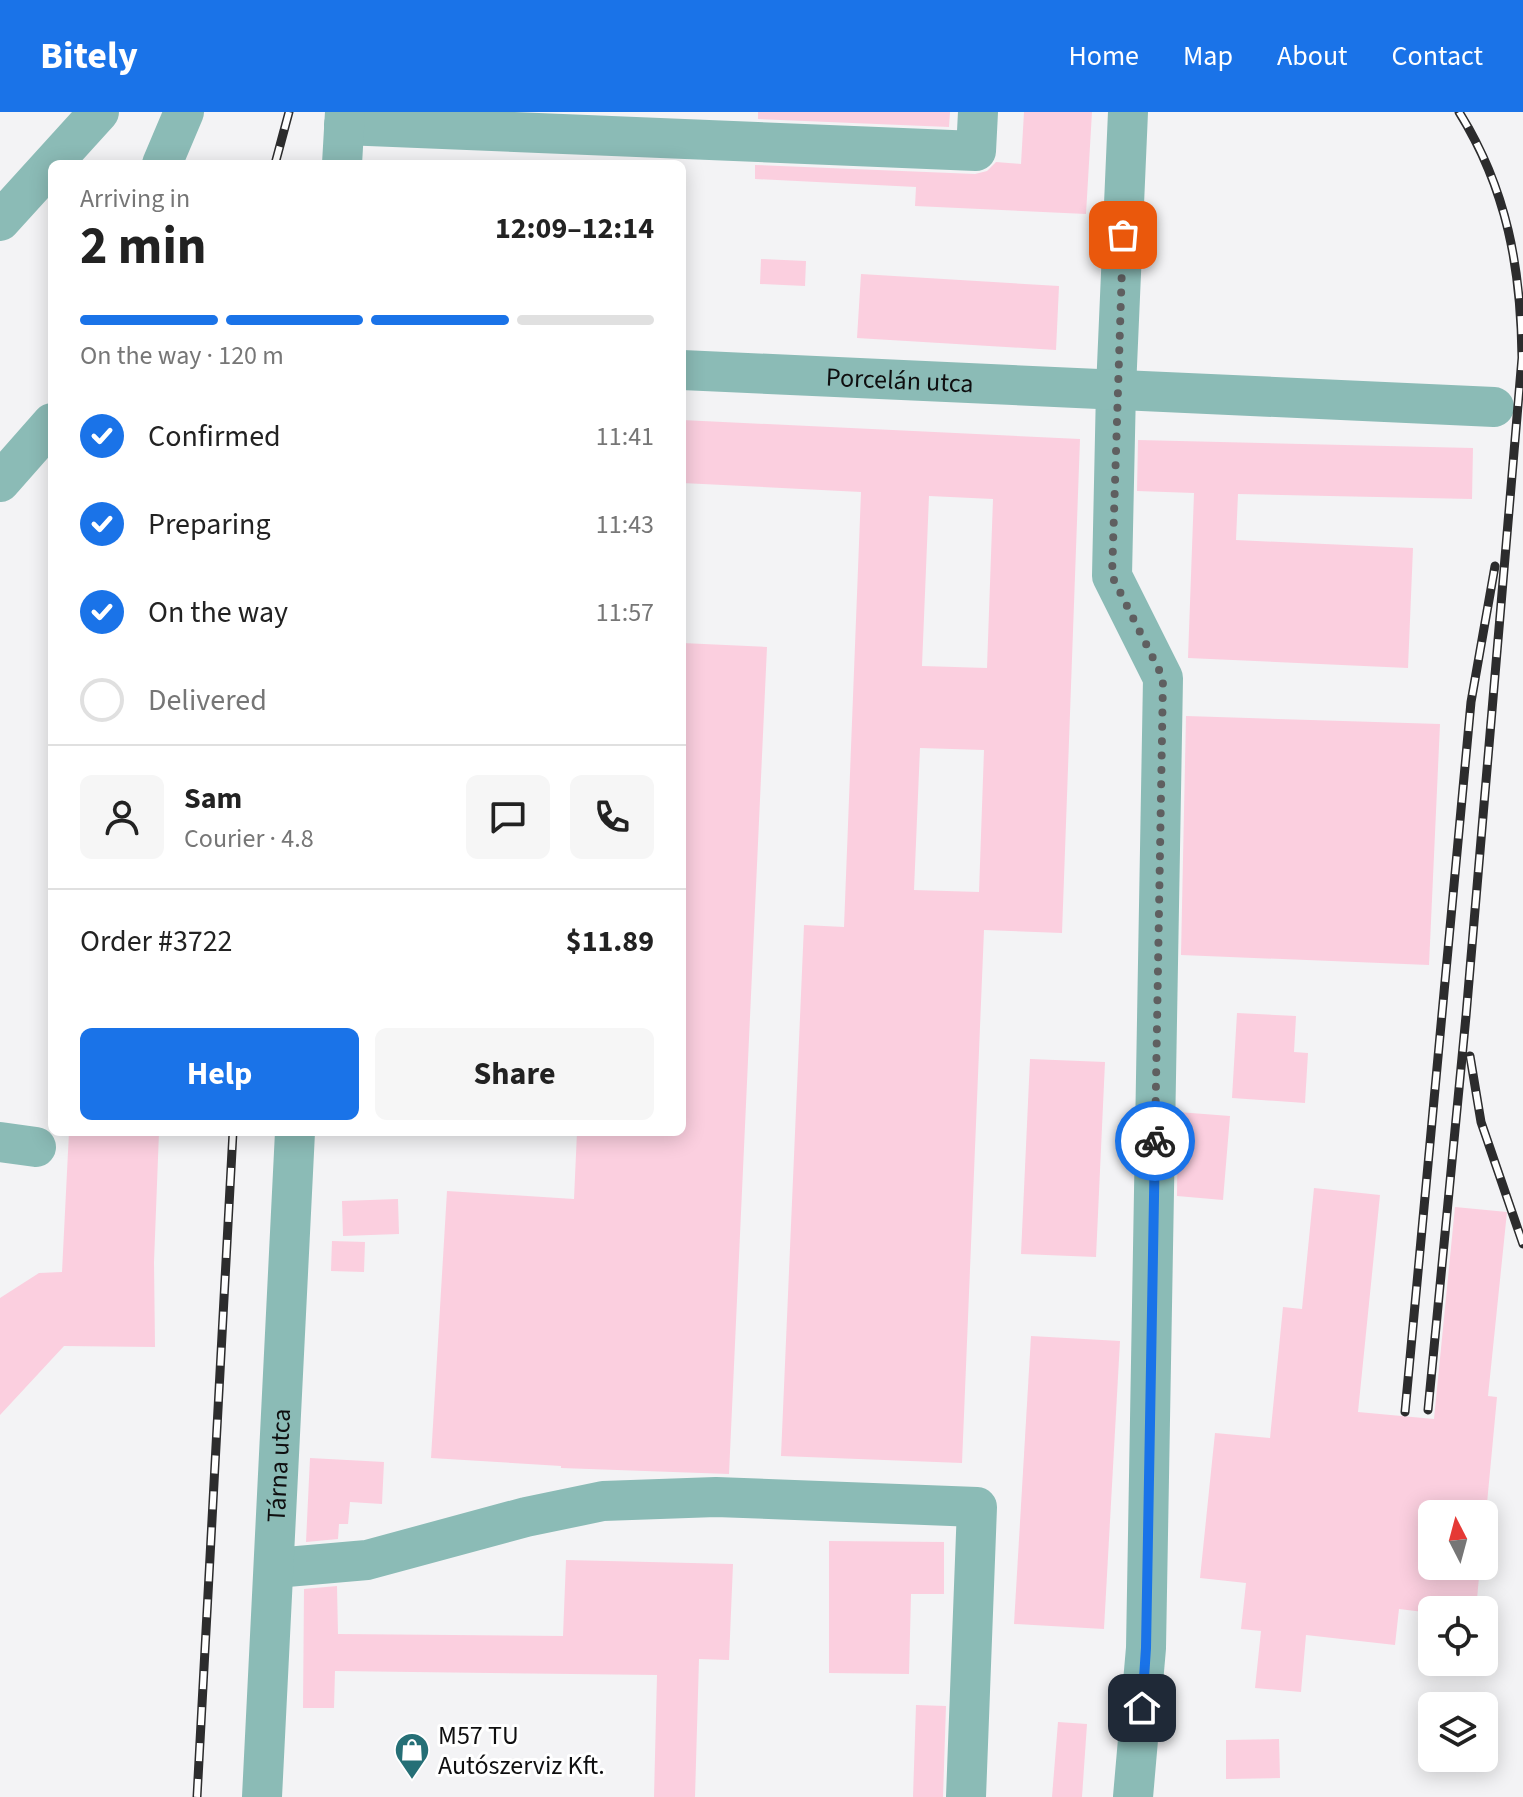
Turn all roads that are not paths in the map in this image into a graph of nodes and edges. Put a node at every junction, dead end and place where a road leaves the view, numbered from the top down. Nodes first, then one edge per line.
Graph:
1 (99, 112) edge
2 (184, 112) edge
3 (978, 112) edge
4 (1128, 112) edge
5 (344, 118) edge
6 (611, 123) edge
7 (55, 160) edge
8 (164, 160) edge
9 (342, 160) edge
10 (48, 168) edge
11 (0, 221) edge
12 (686, 370) edge
13 (1116, 389) junction
14 (1494, 407) dead end
15 (48, 428) edge
16 (0, 482) edge
17 (295, 1136) edge
18 (275, 1568) junction
19 (262, 1797) edge
20 (966, 1797) edge
21 (1133, 1797) edge

1 - 7 street
2 - 8 street
3 - 6 street
4 - 13 street
5 - 6 street
5 - 9 street
10 - 11 street
12 - 13 street, Porcelán utca
13 - 14 street, Porcelán utca
13 - 21 street
15 - 16 street
17 - 18 street, Tárna utca
18 - 19 street, Tárna utca
18 - 20 street

